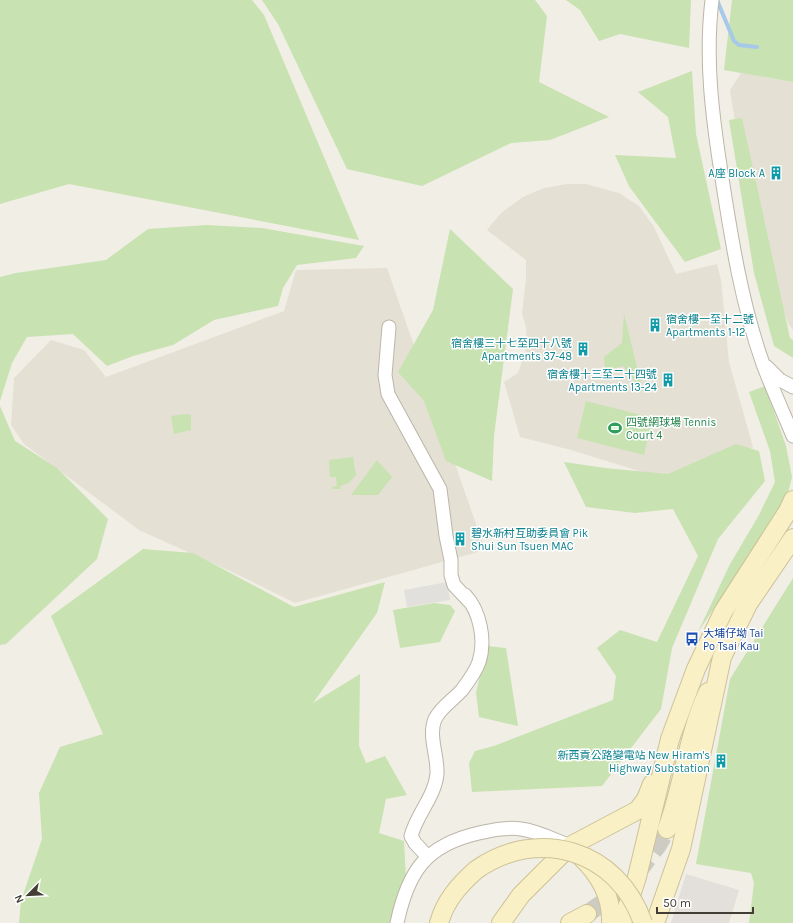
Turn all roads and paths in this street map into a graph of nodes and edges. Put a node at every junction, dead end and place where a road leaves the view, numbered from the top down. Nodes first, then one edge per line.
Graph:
1 (712, 0) edge
2 (389, 327) dead end
3 (763, 363) junction
4 (793, 387) edge
5 (793, 436) edge
6 (793, 500) edge
7 (793, 538) edge
8 (719, 668) junction
9 (670, 739) junction
10 (667, 829) tunnel mouth
11 (570, 846) junction
12 (427, 856) junction
13 (587, 914) tunnel mouth
14 (398, 923) edge
15 (438, 923) edge
16 (501, 923) edge
17 (570, 923) edge
18 (611, 923) edge
19 (622, 923) edge
20 (643, 923) edge
21 (655, 923) edge

1 - 3 street
2 - 12 street
3 - 4 street
3 - 5 street
6 - 9 main road
7 - 8 main road
8 - 10 main road
8 - 21 main road
9 - 11 main road
9 - 19 main road
11 - 12 street
11 - 16 main road
11 - 18 main road
12 - 14 street
13 - 17 main road
15 - 20 main road, bridge

